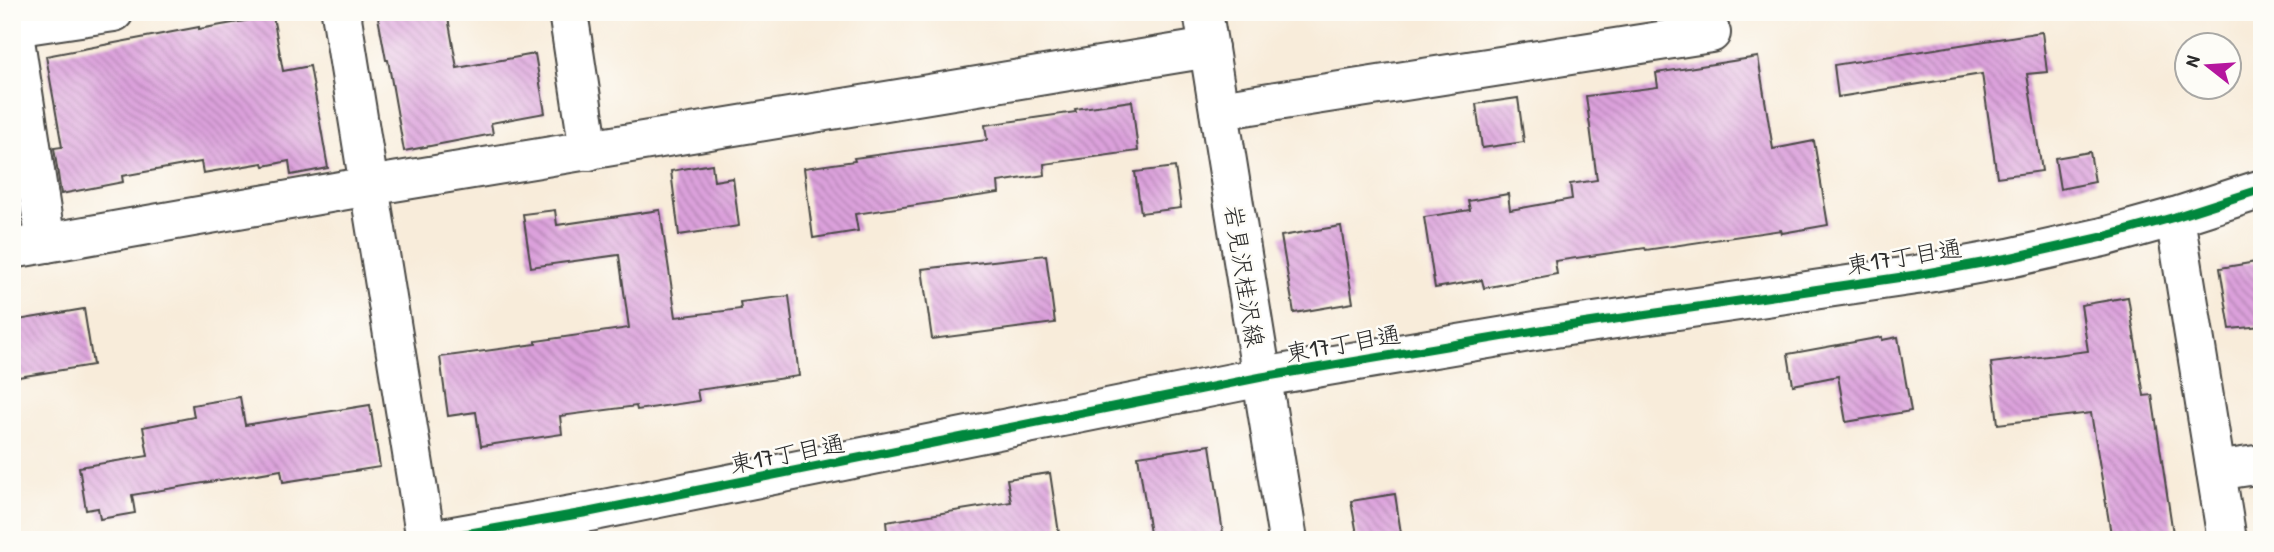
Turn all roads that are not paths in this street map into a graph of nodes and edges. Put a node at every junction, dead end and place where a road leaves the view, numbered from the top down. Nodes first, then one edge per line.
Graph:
1 (114, 12) edge
2 (341, 12) edge
3 (568, 12) edge
4 (1206, 30) edge
5 (1711, 33) dead end
6 (1219, 110) junction
7 (589, 151) junction
8 (369, 186) junction
9 (2262, 189) edge
10 (2175, 217) junction
11 (29, 246) edge
12 (1262, 377) junction
13 (2262, 464) edge
14 (2216, 471) junction
15 (426, 540) edge
16 (431, 540) edge
17 (1287, 540) edge
18 (2227, 540) edge

1 - 11 street
2 - 8 street
3 - 7 street
4 - 6 street, 岩見沢桂沢線
4 - 7 street
5 - 6 street
6 - 12 street, 岩見沢桂沢線
7 - 8 street
8 - 11 street
8 - 15 street
9 - 10 street, 東17丁目通
10 - 12 street, 東17丁目通
10 - 14 street
12 - 16 street, 東17丁目通
12 - 17 street, 岩見沢桂沢線
13 - 14 street
14 - 18 street

